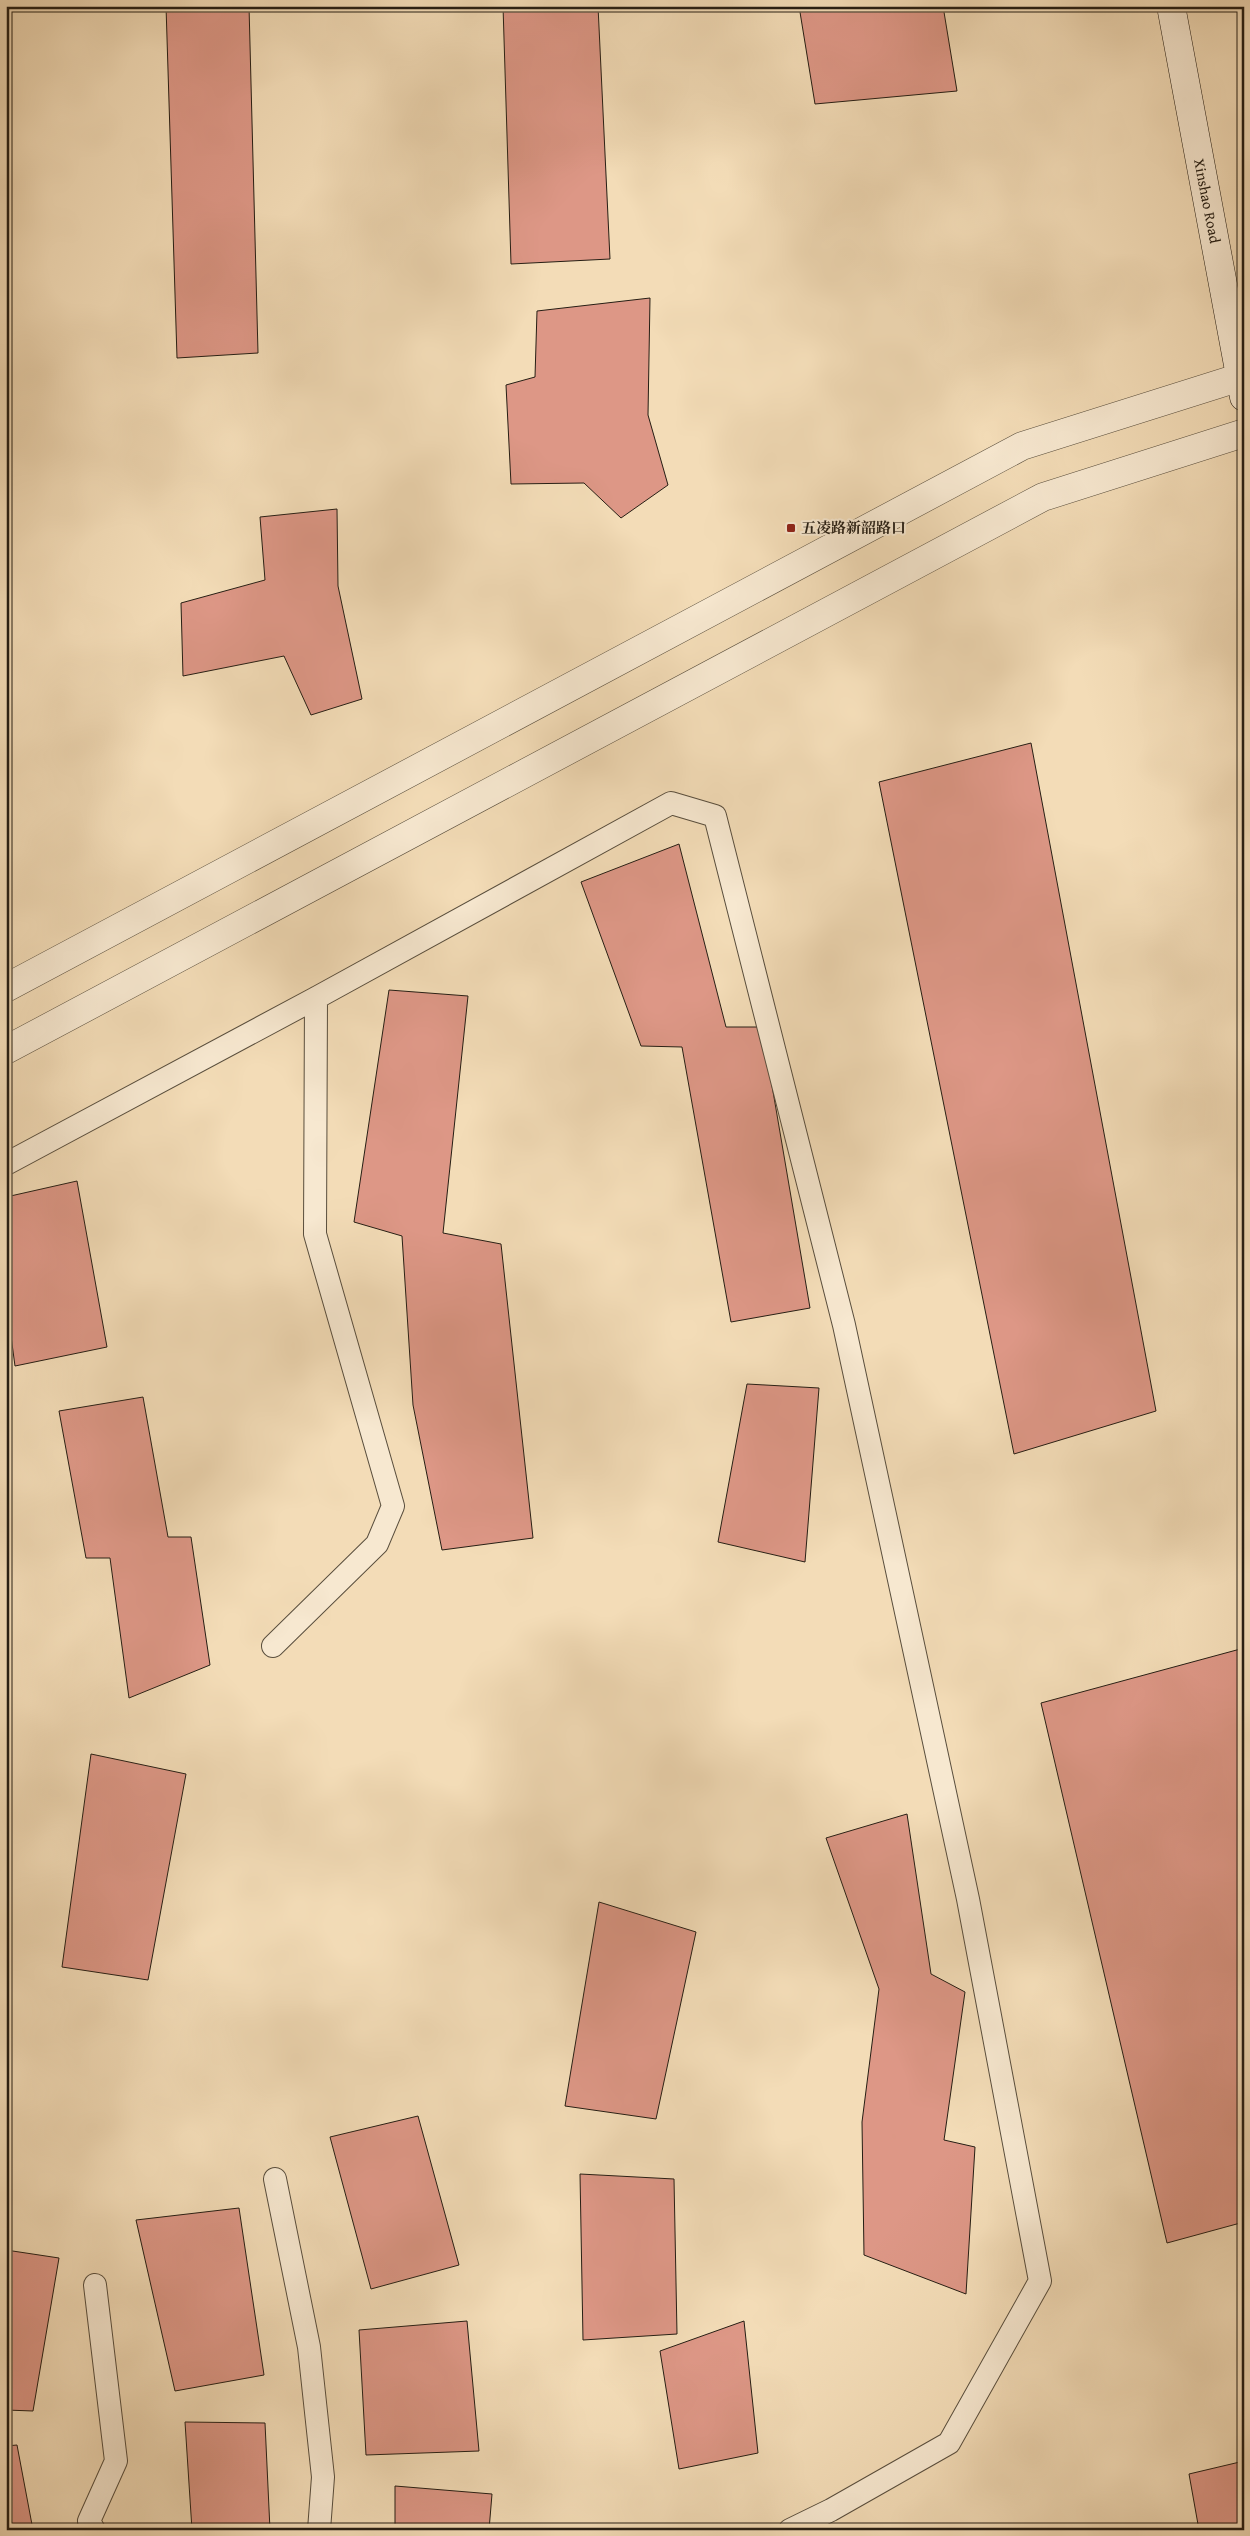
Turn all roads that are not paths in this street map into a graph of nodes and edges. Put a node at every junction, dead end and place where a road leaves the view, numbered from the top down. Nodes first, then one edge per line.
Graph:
1 (1171, 6) edge
2 (1243, 383) edge
3 (1244, 432) edge
4 (6, 988) edge
5 (316, 998) junction
6 (6, 1050) edge
7 (6, 1164) edge
8 (273, 1646) dead end
9 (275, 2179) dead end
10 (95, 2285) dead end
11 (94, 2530) edge
12 (319, 2530) edge
13 (790, 2530) edge

1 - 2 street, Xinshao Road
2 - 4 street
3 - 6 street
5 - 7 lane
5 - 8 lane
5 - 13 lane
9 - 12 lane
10 - 11 lane

